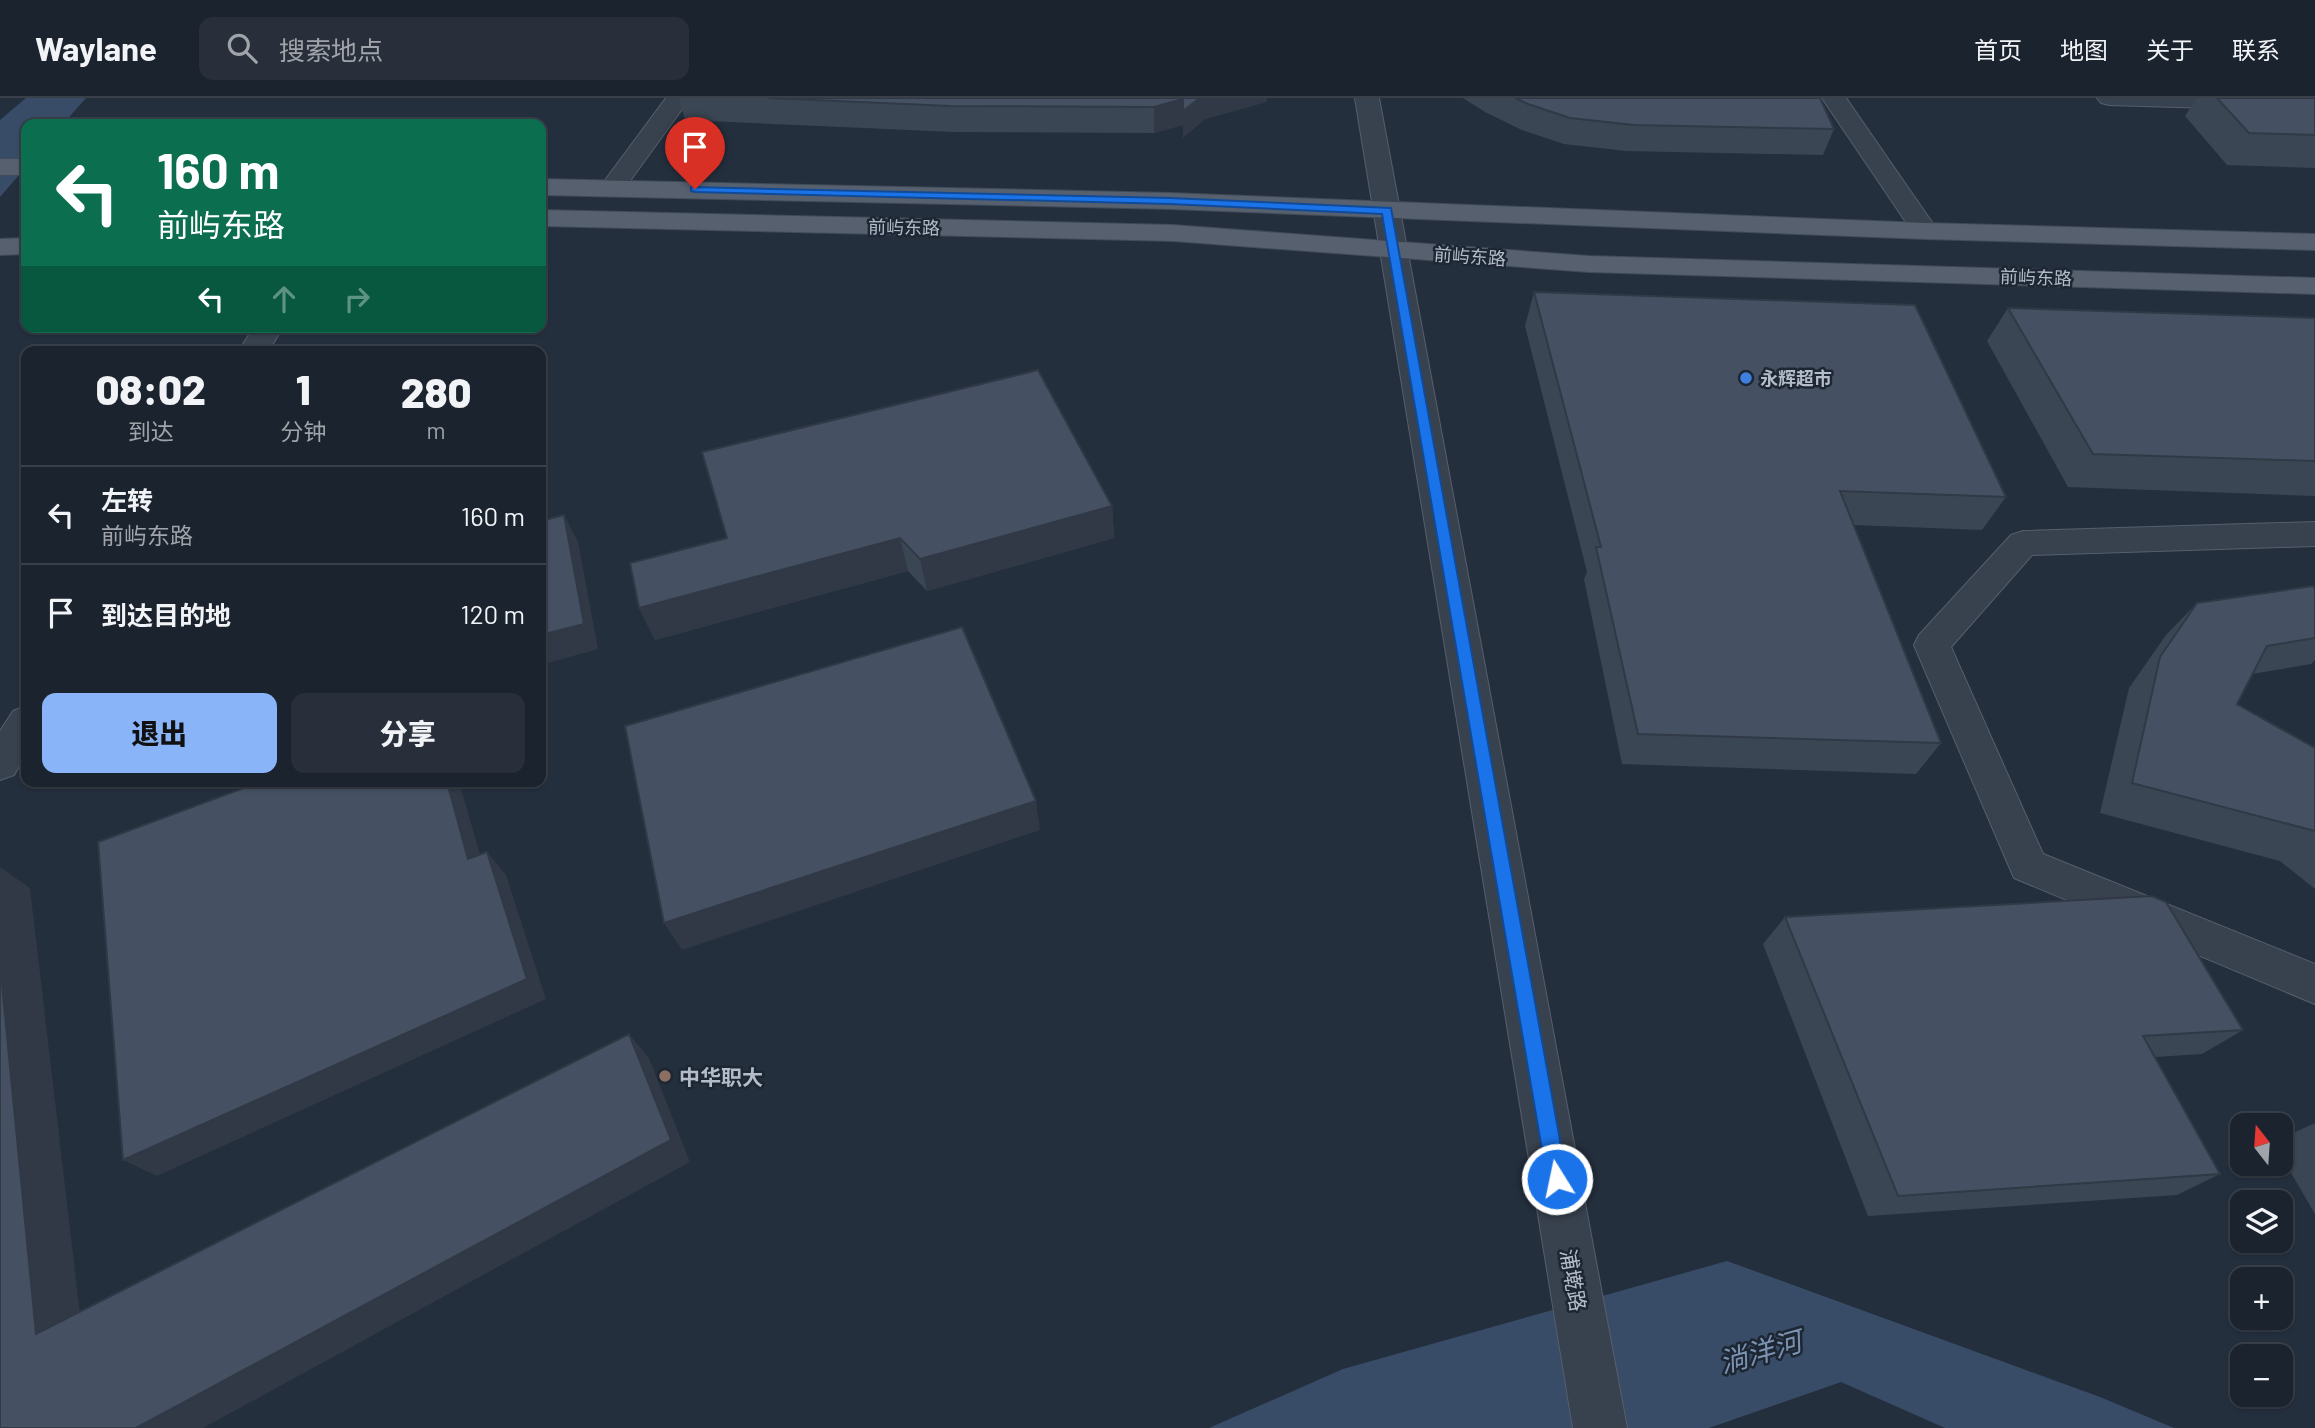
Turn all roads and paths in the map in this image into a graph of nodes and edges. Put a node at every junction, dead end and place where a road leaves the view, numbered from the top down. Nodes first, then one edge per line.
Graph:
1 (678, 98) edge
2 (1367, 98) edge
3 (1834, 98) edge
4 (2107, 98) edge
5 (2315, 104) edge
6 (0, 167) edge
7 (21, 167) edge
8 (546, 187) edge
9 (614, 187) junction
10 (1387, 211) junction
11 (546, 218) edge
12 (1925, 231) junction
13 (2315, 242) edge
14 (21, 246) edge
15 (0, 247) edge
16 (1394, 250) junction
17 (2315, 286) edge
18 (2315, 534) edge
19 (21, 729) edge
20 (0, 764) edge
21 (2315, 984) edge
22 (1600, 1428) edge

1 - 9 street
2 - 10 street, 浦墘路
3 - 12 street
4 - 5 street
6 - 7 main road
8 - 9 main road, 前屿东路
9 - 10 main road, 前屿东路
10 - 12 main road, 前屿东路
10 - 16 street, 浦墘路
11 - 16 main road, 前屿东路
12 - 13 main road, 前屿东路
14 - 15 main road
16 - 17 main road, 前屿东路
16 - 22 street, 浦墘路
18 - 21 street
19 - 20 street

